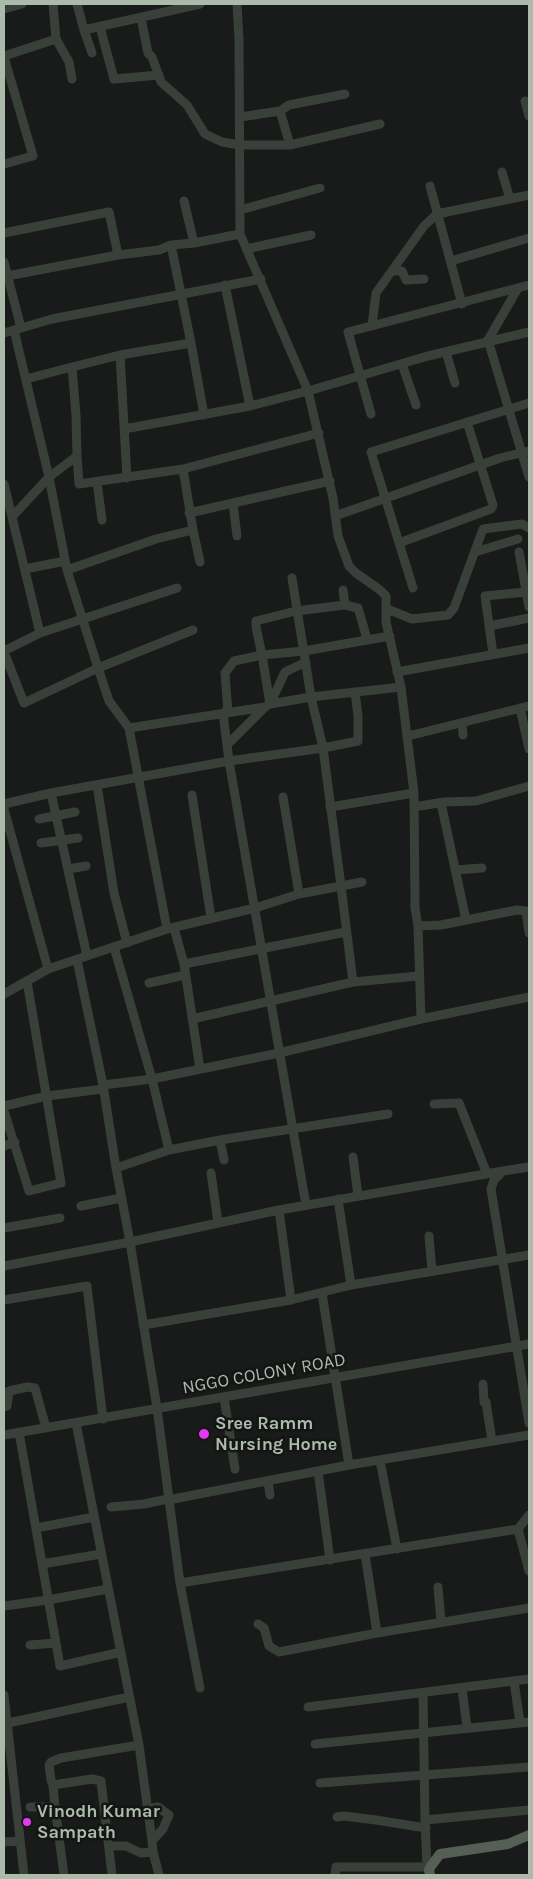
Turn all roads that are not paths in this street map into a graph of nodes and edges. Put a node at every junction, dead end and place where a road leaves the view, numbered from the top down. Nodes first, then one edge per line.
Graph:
1 (22, 4) edge
2 (53, 4) edge
3 (77, 4) edge
4 (200, 4) edge
5 (237, 4) edge
6 (4, 9) edge
7 (140, 18) junction
8 (100, 27) junction
9 (84, 30) junction
10 (56, 39) junction
11 (92, 53) dead end
12 (4, 56) edge
13 (159, 76) junction
14 (72, 78) dead end
15 (344, 94) dead end
16 (525, 100) dead end
17 (280, 110) junction
18 (529, 116) edge
19 (240, 117) junction
20 (380, 124) dead end
21 (240, 145) junction
22 (290, 145) junction
23 (4, 164) edge
24 (502, 172) dead end
25 (430, 186) dead end
26 (320, 188) dead end
27 (529, 195) edge
28 (510, 199) junction
29 (184, 201) dead end
30 (240, 210) junction
31 (437, 214) junction
32 (4, 233) edge
33 (240, 234) junction
34 (311, 235) dead end
35 (529, 238) edge
36 (194, 243) junction
37 (171, 245) junction
38 (246, 249) junction
39 (118, 255) junction
40 (450, 261) junction
41 (4, 262) edge
42 (392, 271) junction
43 (7, 276) junction
44 (424, 278) dead end
45 (261, 279) junction
46 (225, 285) junction
47 (529, 285) edge
48 (518, 288) junction
49 (182, 294) junction
50 (497, 294) junction
51 (462, 304) junction
52 (507, 306) junction
53 (372, 326) junction
54 (17, 329) junction
55 (529, 332) edge
56 (4, 333) edge
57 (488, 340) junction
58 (191, 343) junction
59 (446, 352) junction
60 (120, 355) junction
61 (402, 364) junction
62 (72, 367) junction
63 (360, 376) junction
64 (26, 379) junction
65 (456, 383) dead end
66 (308, 391) junction
67 (529, 403) edge
68 (250, 406) junction
69 (416, 406) dead end
70 (509, 408) junction
71 (371, 414) dead end
72 (204, 415) junction
73 (467, 422) junction
74 (124, 428) junction
75 (318, 433) junction
76 (526, 452) edge
77 (77, 456) junction
78 (481, 465) junction
79 (183, 469) junction
80 (50, 477) junction
81 (529, 477) edge
82 (127, 478) junction
83 (330, 481) junction
84 (97, 482) junction
85 (4, 484) edge
86 (5, 494) edge
87 (386, 498) junction
88 (233, 503) junction
89 (189, 513) junction
90 (335, 516) junction
91 (12, 517) junction
92 (102, 520) dead end
93 (529, 528) edge
94 (193, 530) junction
95 (237, 536) dead end
96 (518, 539) dead end
97 (399, 543) junction
98 (475, 552) junction
99 (518, 552) dead end
100 (200, 562) dead end
101 (66, 566) junction
102 (525, 567) edge
103 (25, 569) junction
104 (292, 578) dead end
105 (177, 588) dead end
106 (413, 588) dead end
107 (343, 590) dead end
108 (526, 592) junction
109 (345, 605) junction
110 (529, 606) edge
111 (387, 609) junction
112 (296, 611) junction
113 (83, 618) junction
114 (529, 618) edge
115 (489, 626) junction
116 (193, 630) dead end
117 (40, 633) junction
118 (390, 636) junction
119 (367, 639) junction
120 (529, 648) edge
121 (4, 651) edge
122 (304, 651) junction
123 (493, 654) junction
124 (263, 659) junction
125 (306, 662) junction
126 (98, 668) junction
127 (397, 672) junction
128 (401, 687) junction
129 (278, 688) junction
130 (355, 692) junction
131 (312, 697) junction
132 (267, 706) junction
133 (525, 707) edge
134 (225, 713) junction
135 (462, 723) junction
136 (129, 728) junction
137 (463, 735) dead end
138 (408, 736) junction
139 (228, 744) junction
140 (322, 748) junction
141 (529, 749) edge
142 (229, 761) junction
143 (139, 777) junction
144 (97, 785) junction
145 (529, 786) edge
146 (414, 792) junction
147 (51, 793) junction
148 (192, 795) dead end
149 (283, 798) dead end
150 (441, 803) junction
151 (4, 804) edge
152 (330, 807) junction
153 (414, 807) junction
154 (4, 809) edge
155 (75, 812) dead end
156 (56, 815) junction
157 (39, 819) dead end
158 (78, 838) dead end
159 (62, 840) junction
160 (41, 843) dead end
161 (86, 866) dead end
162 (482, 868) dead end
163 (68, 869) junction
164 (455, 870) junction
165 (362, 882) dead end
166 (341, 886) junction
167 (300, 894) junction
168 (255, 908) junction
169 (528, 911) edge
170 (211, 918) junction
171 (466, 920) junction
172 (418, 926) junction
173 (171, 929) junction
174 (346, 932) junction
175 (529, 933) edge
176 (127, 943) junction
177 (114, 947) junction
178 (262, 948) junction
179 (87, 956) junction
180 (77, 960) junction
181 (184, 964) junction
182 (48, 969) junction
183 (185, 975) junction
184 (418, 976) junction
185 (27, 981) junction
186 (353, 982) junction
187 (149, 983) dead end
188 (4, 994) edge
189 (529, 997) edge
190 (272, 1001) junction
191 (192, 1019) junction
192 (421, 1019) junction
193 (279, 1053) junction
194 (200, 1069) junction
195 (152, 1079) junction
196 (103, 1087) junction
197 (47, 1096) junction
198 (434, 1104) dead end
199 (4, 1106) edge
200 (4, 1111) edge
201 (388, 1114) dead end
202 (292, 1129) junction
203 (220, 1140) junction
204 (15, 1142) junction
205 (4, 1146) edge
206 (169, 1150) junction
207 (353, 1157) dead end
208 (224, 1160) dead end
209 (529, 1167) edge
210 (116, 1168) junction
211 (503, 1171) junction
212 (210, 1173) dead end
213 (487, 1174) junction
214 (358, 1196) junction
215 (122, 1198) junction
216 (338, 1200) junction
217 (306, 1205) junction
218 (81, 1206) dead end
219 (279, 1210) junction
220 (60, 1218) dead end
221 (218, 1223) junction
222 (4, 1228) edge
223 (428, 1236) dead end
224 (130, 1242) junction
225 (529, 1255) edge
226 (503, 1259) junction
227 (4, 1266) edge
228 (432, 1272) junction
229 (351, 1285) junction
230 (322, 1293) junction
231 (4, 1300) edge
232 (291, 1300) junction
233 (143, 1325) junction
234 (529, 1344) edge
235 (518, 1346) junction
236 (336, 1378) junction
237 (483, 1384) dead end
238 (224, 1397) junction
239 (4, 1407) edge
240 (157, 1408) junction
241 (103, 1418) junction
242 (529, 1422) edge
243 (76, 1423) junction
244 (46, 1428) junction
245 (19, 1432) junction
246 (4, 1435) edge
247 (529, 1435) edge
248 (492, 1442) junction
249 (380, 1460) junction
250 (349, 1465) junction
251 (235, 1469) dead end
252 (318, 1471) junction
253 (268, 1481) junction
254 (270, 1495) dead end
255 (168, 1500) junction
256 (111, 1507) dead end
257 (529, 1515) edge
258 (94, 1517) junction
259 (36, 1528) junction
260 (518, 1529) junction
261 (397, 1549) junction
262 (101, 1554) junction
263 (365, 1554) junction
264 (330, 1560) junction
265 (42, 1564) junction
266 (529, 1570) edge
267 (180, 1583) junction
268 (438, 1587) dead end
269 (108, 1588) junction
270 (48, 1600) junction
271 (4, 1606) edge
272 (529, 1608) edge
273 (441, 1622) junction
274 (258, 1624) dead end
275 (377, 1633) junction
276 (56, 1642) junction
277 (30, 1645) dead end
278 (121, 1652) junction
279 (529, 1679) edge
280 (514, 1681) junction
281 (200, 1688) dead end
282 (462, 1688) junction
283 (423, 1693) junction
284 (4, 1695) edge
285 (129, 1697) junction
286 (308, 1707) dead end
287 (520, 1722) junction
288 (529, 1722) edge
289 (8, 1723) junction
290 (467, 1728) junction
291 (425, 1732) junction
292 (315, 1744) dead end
293 (139, 1746) junction
294 (529, 1767) edge
295 (426, 1775) junction
296 (8, 1777) edge
297 (320, 1783) dead end
298 (53, 1785) junction
299 (30, 1807) dead end
300 (55, 1808) junction
301 (148, 1809) junction
302 (529, 1810) edge
303 (337, 1817) dead end
304 (426, 1824) junction
305 (529, 1835) edge
306 (20, 1841) junction
307 (152, 1841) junction
308 (4, 1842) edge
309 (109, 1846) junction
310 (152, 1852) junction
311 (366, 1871) edge
312 (429, 1871) edge
313 (19, 1875) edge
314 (24, 1875) edge
315 (64, 1875) edge
316 (112, 1875) edge
317 (159, 1875) edge
318 (335, 1875) edge

1 - 6 street
2 - 10 street
3 - 9 street
4 - 7 street
5 - 19 street
7 - 8 street
7 - 13 street
8 - 9 street
8 - 13 street
9 - 11 street
10 - 12 street
10 - 14 street
12 - 23 street
13 - 21 street
15 - 17 street
16 - 18 street
17 - 19 street
17 - 22 street
19 - 21 street
20 - 22 street
21 - 22 street
21 - 30 street
24 - 28 street
25 - 31 street
26 - 30 street
27 - 28 street
28 - 31 street
29 - 36 street
30 - 33 street
31 - 40 street
31 - 42 street
32 - 39 street
33 - 36 street
33 - 38 street
34 - 38 street
35 - 40 street
36 - 37 street
37 - 39 street
37 - 49 street
38 - 45 street
39 - 43 street
40 - 51 street
41 - 43 street
42 - 44 street
42 - 53 street
43 - 54 street
45 - 46 street
45 - 66 street
46 - 49 street
46 - 68 street
47 - 48 street
48 - 50 street
48 - 52 street
49 - 54 street
49 - 58 street
50 - 51 street
50 - 52 street
51 - 53 street
52 - 57 street
53 - 63 street
54 - 56 street
54 - 64 street
55 - 57 street
57 - 59 street
57 - 70 street
58 - 60 street
58 - 72 street
59 - 61 street
59 - 65 street
60 - 62 street
60 - 74 street
61 - 63 street
61 - 69 street
62 - 64 street
62 - 77 street
63 - 66 street
63 - 71 street
64 - 80 street
66 - 68 street
66 - 75 street
67 - 70 street
68 - 72 street
70 - 73 street
70 - 76 street
72 - 74 street
73 - 78 street
73 - 87 street
74 - 82 street
75 - 79 street
75 - 83 street
76 - 78 street
76 - 81 street
77 - 80 street
77 - 84 street
78 - 87 street
78 - 97 street
79 - 82 street
79 - 89 street
80 - 91 street
80 - 101 street
82 - 84 street
83 - 88 street
83 - 90 street
84 - 92 street
85 - 86 street
86 - 91 street
87 - 90 street
87 - 97 street
88 - 89 street
88 - 95 street
89 - 94 street
90 - 111 street
91 - 103 street
93 - 98 street
94 - 100 street
94 - 101 street
96 - 98 street
97 - 106 street
98 - 111 street
99 - 102 street
101 - 103 street
101 - 113 street
102 - 108 street
103 - 117 street
104 - 112 street
105 - 113 street
107 - 109 street
108 - 110 street
108 - 115 street
109 - 112 street
109 - 119 street
111 - 118 street
112 - 122 street
112 - 124 street
113 - 117 street
113 - 126 street
114 - 115 street
115 - 123 street
116 - 126 street
117 - 121 street
118 - 119 street
118 - 127 street
119 - 122 street
120 - 123 street
121 - 126 street
122 - 124 street
122 - 125 street
123 - 127 street
124 - 129 street
124 - 132 street
124 - 134 street
125 - 129 street
125 - 131 street
126 - 136 street
127 - 128 street
128 - 130 street
128 - 138 street
129 - 132 street
130 - 131 street
130 - 140 street
131 - 132 street
131 - 140 street
132 - 134 street
132 - 139 street
133 - 135 street
133 - 141 street
134 - 136 street
134 - 139 street
135 - 137 street
135 - 138 street
136 - 143 street
138 - 146 street
139 - 142 street
140 - 142 street
140 - 152 street
142 - 143 street
142 - 168 street
143 - 144 street
143 - 173 street
144 - 147 street
144 - 176 street
145 - 150 street
146 - 152 street
146 - 153 street
147 - 151 street
147 - 156 street
148 - 170 street
149 - 167 street
150 - 153 street
150 - 164 street
152 - 166 street
153 - 172 street
154 - 182 street
155 - 156 street
156 - 157 street
156 - 159 street
158 - 159 street
159 - 160 street
159 - 163 street
161 - 163 street
162 - 164 street
163 - 179 street
164 - 171 street
165 - 166 street
166 - 167 street
166 - 174 street
167 - 168 street
168 - 170 street
168 - 178 street
169 - 171 street
169 - 175 street
170 - 173 street
171 - 172 street
172 - 184 street
173 - 176 street
173 - 181 street
174 - 178 street
174 - 186 street
176 - 177 street
177 - 179 street
177 - 195 street
178 - 181 street
178 - 190 street
179 - 180 street
180 - 182 street
180 - 196 street
181 - 183 street
182 - 185 street
183 - 187 street
183 - 191 street
184 - 186 street
184 - 192 street
185 - 188 street
185 - 197 street
186 - 190 street
189 - 192 street
190 - 191 street
190 - 193 street
191 - 194 street
192 - 193 street
193 - 194 street
193 - 202 street
194 - 195 street
195 - 196 street
195 - 206 street
196 - 197 street
196 - 210 street
197 - 199 street
197 - 204 street
198 - 213 street
200 - 204 street
201 - 202 street
202 - 203 street
202 - 217 street
203 - 206 street
203 - 208 street
204 - 205 street
206 - 210 street
207 - 214 street
209 - 211 street
210 - 215 street
211 - 213 street
211 - 226 street
212 - 221 street
213 - 214 street
214 - 216 street
215 - 218 street
215 - 224 street
216 - 217 street
216 - 229 street
217 - 219 street
219 - 221 street
219 - 232 street
220 - 222 street
221 - 224 street
223 - 228 street
224 - 227 street
224 - 233 street
225 - 226 street
226 - 228 street
226 - 235 street
228 - 229 street
229 - 230 street
230 - 232 street
230 - 236 street
231 - 241 street
232 - 233 street
233 - 240 street
234 - 235 street, NGGO COLONY ROAD
235 - 236 street, NGGO COLONY ROAD
235 - 242 street
236 - 238 street, NGGO COLONY ROAD
236 - 250 street
237 - 248 street
238 - 240 street, NGGO COLONY ROAD
238 - 251 street
239 - 244 street
240 - 241 street, NGGO COLONY ROAD
240 - 255 street
241 - 243 street, NGGO COLONY ROAD
243 - 244 street, NGGO COLONY ROAD
243 - 258 street
244 - 245 street, NGGO COLONY ROAD
245 - 246 street, NGGO COLONY ROAD
245 - 259 street
247 - 248 street
248 - 249 street
249 - 250 street
249 - 261 street
250 - 252 street
252 - 253 street
252 - 264 street
253 - 254 street
253 - 255 street
255 - 256 street
255 - 267 street
257 - 260 street
258 - 259 street
258 - 262 street
259 - 265 street
260 - 261 street
260 - 266 street
261 - 263 street
262 - 265 street
262 - 269 street
263 - 264 street
263 - 275 street
264 - 267 street
265 - 270 street
267 - 281 street
268 - 273 street
269 - 270 street
269 - 278 street
270 - 271 street
270 - 276 street
272 - 273 street
273 - 275 street
274 - 275 street
276 - 277 street
276 - 278 street
278 - 285 street
279 - 280 street
280 - 282 street
280 - 287 street
282 - 283 street
282 - 290 street
283 - 286 street
283 - 291 street
284 - 289 street
285 - 289 street
285 - 293 street
287 - 288 street
287 - 290 street
289 - 296 street
290 - 291 street
291 - 292 street
291 - 295 street
293 - 298 street
293 - 301 street
294 - 295 street
295 - 297 street
295 - 304 street
296 - 306 street
298 - 300 street
298 - 309 street
299 - 300 street
300 - 315 street
301 - 307 street
301 - 307 street
302 - 304 street
303 - 304 street
304 - 312 street
305 - 312 main road
306 - 308 street
306 - 314 street
307 - 310 street
309 - 310 street
309 - 316 street
310 - 317 street
311 - 312 street
311 - 318 street
313 - 314 street

